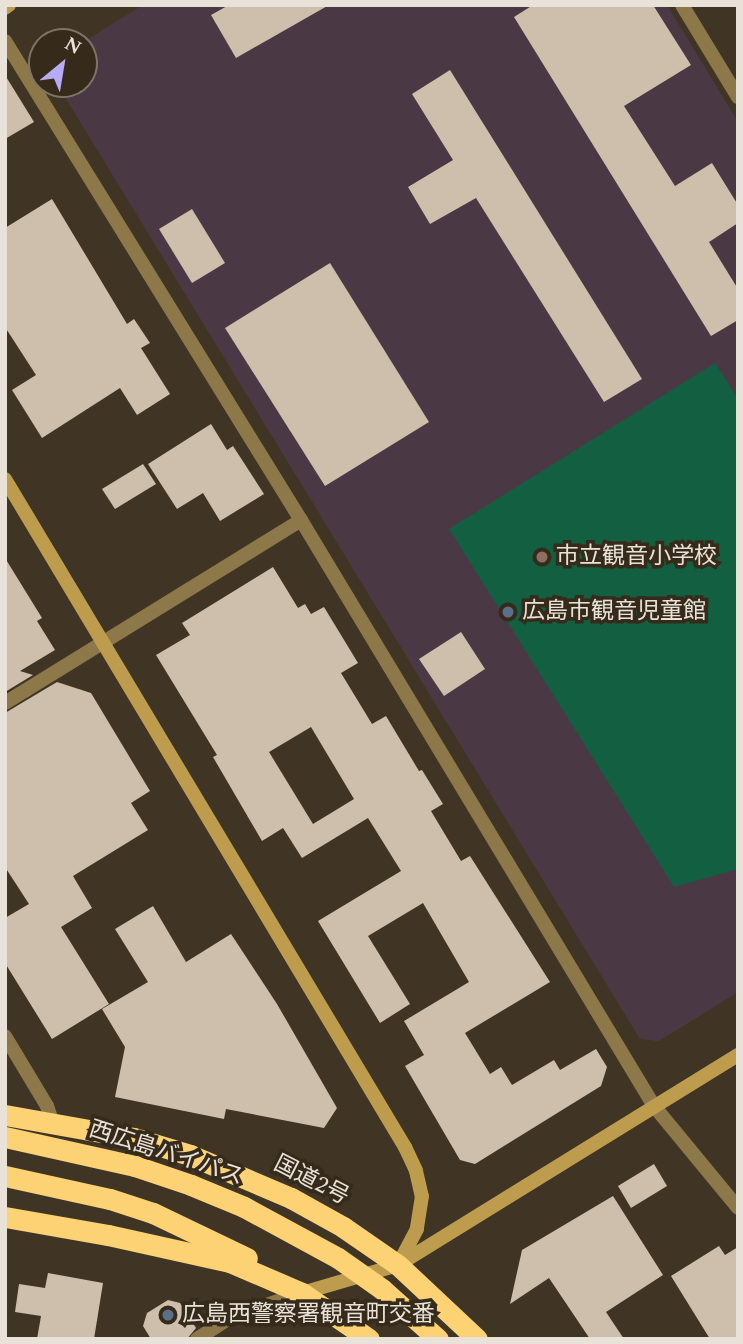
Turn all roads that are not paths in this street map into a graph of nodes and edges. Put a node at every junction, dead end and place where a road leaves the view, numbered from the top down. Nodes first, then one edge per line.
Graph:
1 (682, 5) edge
2 (5, 41) edge
3 (738, 97) edge
4 (5, 479) edge
5 (301, 520) junction
6 (106, 644) junction
7 (5, 703) edge
8 (5, 1036) edge
9 (738, 1055) edge
10 (654, 1106) junction
11 (5, 1115) edge
12 (53, 1123) junction
13 (5, 1137) edge
14 (5, 1176) edge
15 (738, 1208) edge
16 (5, 1217) edge
17 (398, 1265) junction
18 (302, 1293) junction
19 (197, 1339) edge
20 (369, 1339) edge
21 (438, 1339) edge
22 (477, 1339) edge

1 - 3 street
2 - 5 street
4 - 6 street
5 - 6 street
5 - 10 street
6 - 7 street
6 - 17 street
8 - 12 street
9 - 10 street
10 - 15 street
10 - 17 street
11 - 12 highway, 国道2号
12 - 17 highway, 国道2号
13 - 21 highway, 西広島バイパス, bridge
14 - 18 highway
16 - 18 highway
17 - 18 street
17 - 22 highway, 国道2号
18 - 19 street
18 - 20 highway

